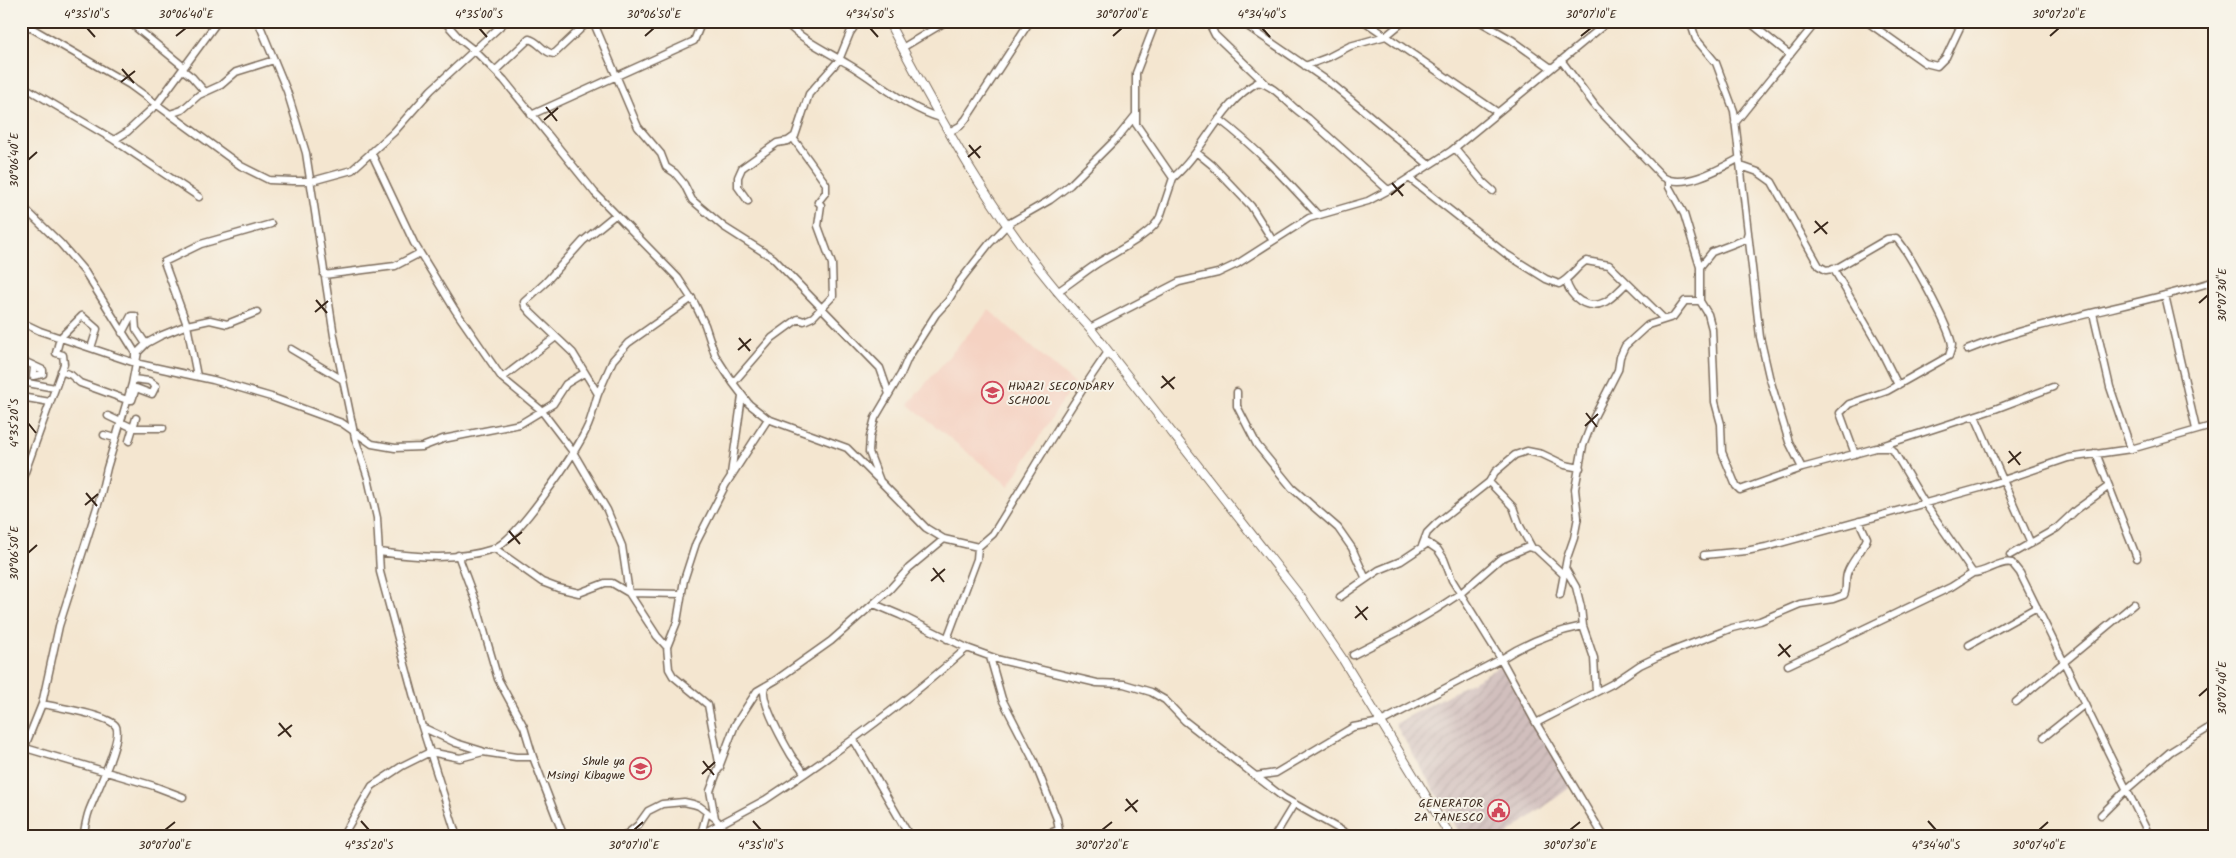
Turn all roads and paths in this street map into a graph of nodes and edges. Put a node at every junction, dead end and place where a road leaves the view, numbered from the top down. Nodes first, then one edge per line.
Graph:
1 (128, 21) edge
2 (258, 21) edge
3 (444, 21) edge
4 (506, 21) edge
5 (589, 21) edge
6 (593, 21) edge
7 (702, 21) edge
8 (784, 21) edge
9 (858, 21) edge
10 (888, 21) edge
11 (947, 21) edge
12 (1030, 21) edge
13 (1156, 21) edge
14 (1240, 21) edge
15 (1364, 21) edge
16 (1404, 21) edge
17 (1479, 21) edge
18 (1609, 21) edge
19 (1690, 21) edge
20 (1748, 21) edge
21 (1817, 21) edge
22 (1866, 21) edge
23 (1963, 21) edge
24 (21, 22) edge
25 (214, 22) edge
26 (1210, 24) dead end
27 (1386, 36) junction
28 (902, 48) junction
29 (475, 51) junction
30 (1790, 55) junction
31 (274, 60) junction
32 (839, 60) junction
33 (1561, 60) junction
34 (1305, 66) junction
35 (184, 68) junction
36 (1551, 68) junction
37 (495, 71) junction
38 (616, 76) junction
39 (1266, 83) junction
40 (21, 85) edge
41 (205, 92) junction
42 (158, 104) junction
43 (1497, 112) junction
44 (170, 114) junction
45 (531, 116) junction
46 (1136, 116) junction
47 (940, 118) junction
48 (1219, 119) junction
49 (1735, 123) junction
50 (949, 132) junction
51 (793, 138) junction
52 (114, 140) junction
53 (1454, 148) junction
54 (371, 152) junction
55 (1196, 152) junction
56 (1740, 158) junction
57 (1429, 165) junction
58 (1741, 166) junction
59 (1173, 178) junction
60 (1409, 178) junction
61 (312, 181) junction
62 (1669, 181) junction
63 (1388, 190) junction
64 (1493, 191) dead end
65 (199, 197) dead end
66 (748, 201) dead end
67 (21, 206) edge
68 (616, 215) junction
69 (1318, 215) junction
70 (271, 224) dead end
71 (1008, 224) junction
72 (1748, 231) junction
73 (1272, 241) junction
74 (420, 253) junction
75 (1700, 267) junction
76 (1833, 268) junction
77 (324, 275) junction
78 (1566, 280) junction
79 (2215, 281) edge
80 (1627, 283) junction
81 (1057, 292) junction
82 (2164, 296) junction
83 (692, 298) junction
84 (1700, 301) junction
85 (821, 309) junction
86 (257, 312) dead end
87 (2093, 313) junction
88 (1664, 319) junction
89 (21, 322) edge
90 (187, 325) junction
91 (1090, 328) junction
92 (122, 333) junction
93 (556, 337) junction
94 (60, 338) junction
95 (146, 344) junction
96 (91, 348) junction
97 (291, 349) dead end
98 (1967, 350) dead end
99 (1108, 352) junction
100 (135, 363) junction
101 (34, 367) dead end
102 (61, 371) junction
103 (584, 372) junction
104 (197, 376) junction
105 (502, 378) junction
106 (133, 379) junction
107 (343, 380) junction
108 (22, 383) edge
109 (732, 383) junction
110 (1898, 385) junction
111 (2053, 387) dead end
112 (55, 388) junction
113 (1237, 392) dead end
114 (598, 394) junction
115 (889, 394) junction
116 (742, 396) junction
117 (21, 397) edge
118 (127, 400) junction
119 (50, 402) junction
120 (541, 410) junction
121 (108, 416) dead end
122 (1975, 416) junction
123 (136, 418) dead end
124 (768, 419) junction
125 (121, 421) junction
126 (2215, 425) edge
127 (133, 428) junction
128 (163, 428) dead end
129 (2196, 429) junction
130 (354, 433) junction
131 (104, 435) dead end
132 (115, 438) junction
133 (129, 441) dead end
134 (1876, 448) junction
135 (2131, 448) junction
136 (573, 452) junction
137 (2096, 453) junction
138 (1855, 454) junction
139 (1580, 468) junction
140 (1802, 468) junction
141 (731, 476) junction
142 (880, 481) junction
143 (2004, 481) junction
144 (1489, 482) junction
145 (21, 483) edge
146 (2109, 486) junction
147 (1924, 502) junction
148 (1859, 522) junction
149 (944, 539) junction
150 (2030, 544) junction
151 (1422, 546) junction
152 (978, 547) junction
153 (494, 548) junction
154 (1532, 548) junction
155 (379, 552) junction
156 (458, 555) junction
157 (1704, 555) dead end
158 (2010, 555) dead end
159 (2137, 558) dead end
160 (1564, 571) junction
161 (1973, 573) junction
162 (1366, 579) junction
163 (1461, 593) junction
164 (629, 594) junction
165 (682, 594) junction
166 (1560, 595) dead end
167 (1340, 597) dead end
168 (874, 604) junction
169 (2134, 604) dead end
170 (2036, 607) junction
171 (1583, 626) junction
172 (947, 639) junction
173 (1969, 645) dead end
174 (667, 646) junction
175 (968, 648) junction
176 (1353, 655) dead end
177 (990, 657) junction
178 (1501, 659) junction
179 (2064, 662) junction
180 (1788, 665) dead end
181 (765, 687) junction
182 (1596, 692) junction
183 (2016, 702) dead end
184 (42, 704) junction
185 (2085, 704) junction
186 (1381, 722) junction
187 (1536, 723) junction
188 (2215, 724) edge
189 (422, 727) junction
190 (2044, 738) dead end
191 (854, 740) junction
192 (23, 747) edge
193 (430, 752) junction
194 (483, 752) junction
195 (21, 756) edge
196 (533, 757) junction
197 (720, 768) junction
198 (106, 772) junction
199 (804, 774) junction
200 (1256, 776) junction
201 (2127, 789) junction
202 (183, 797) dead end
203 (1294, 804) junction
204 (708, 812) junction
205 (2101, 815) dead end
206 (715, 818) junction
207 (720, 825) junction
208 (1059, 833) edge
209 (1447, 835) edge
210 (699, 836) edge
211 (83, 837) edge
212 (342, 837) edge
213 (457, 837) edge
214 (564, 837) edge
215 (623, 837) edge
216 (730, 837) edge
217 (910, 837) edge
218 (1039, 837) edge
219 (1274, 837) edge
220 (1353, 837) edge
221 (1384, 837) edge
222 (1407, 837) edge
223 (1604, 837) edge
224 (2150, 837) edge

1 - 35 street
2 - 31 street
3 - 29 street
4 - 29 street
5 - 37 street
6 - 38 street
7 - 38 street
8 - 32 street
9 - 32 street
10 - 28 street
11 - 28 street
12 - 50 street
13 - 46 street
14 - 34 street
15 - 27 street
16 - 27 street
17 - 36 street
18 - 33 street
19 - 49 street
20 - 30 street
21 - 30 street
22 - 23 street
24 - 42 street
25 - 35 street
26 - 39 street
27 - 34 street
27 - 43 street
28 - 47 street
29 - 37 street
29 - 54 street
30 - 49 street
31 - 41 street
31 - 61 street
32 - 47 street
32 - 51 street
33 - 36 street
33 - 62 street
34 - 57 street
35 - 41 street
35 - 42 street
36 - 43 street
37 - 45 street
38 - 45 street
38 - 85 street
39 - 48 street
39 - 63 street
40 - 52 street
41 - 44 street
42 - 44 street
42 - 52 street
43 - 53 street
44 - 61 street
45 - 68 street
46 - 59 street
46 - 71 street
47 - 50 street
48 - 55 street
48 - 69 street
49 - 56 street
50 - 71 street
51 - 66 street
51 - 85 street
52 - 65 street
53 - 57 street
53 - 64 street
54 - 61 street
54 - 74 street
55 - 59 street
55 - 73 street
56 - 58 street
56 - 62 street
57 - 60 street
58 - 72 street
58 - 76 street
59 - 81 street
60 - 63 street
60 - 78 street
61 - 77 street
62 - 75 street
63 - 69 street
67 - 92 street
68 - 83 street
68 - 93 street
69 - 73 street
70 - 90 street
71 - 81 street
71 - 115 street
72 - 75 street
72 - 140 street
73 - 91 street
74 - 77 street
74 - 105 street
75 - 84 street
76 - 110 street
76 - 110 street
77 - 107 street
78 - 80 street
78 - 80 street
79 - 82 street
80 - 88 street
81 - 91 street
82 - 87 street
82 - 129 street
83 - 109 street
83 - 114 street
84 - 88 street
84 - 140 street
85 - 109 street
85 - 115 street
86 - 90 street
87 - 98 street
87 - 135 street
88 - 139 street
89 - 94 street
90 - 95 street
90 - 104 street
91 - 99 street
92 - 95 street
92 - 100 street
93 - 103 street
93 - 105 street
94 - 96 street
94 - 96 street
94 - 102 street
95 - 100 street
96 - 100 street
97 - 107 street
99 - 152 street
99 - 186 street
100 - 104 street
100 - 106 street
101 - 108 street
102 - 112 street
102 - 118 street
103 - 114 street
103 - 120 street
104 - 130 street
105 - 120 street
106 - 118 street
106 - 118 street
107 - 130 street
108 - 112 street
109 - 116 street
110 - 138 street
111 - 122 street
112 - 119 street
113 - 162 street
114 - 136 street
115 - 142 street
116 - 124 street
116 - 141 street
117 - 119 street
118 - 125 street
119 - 145 street
120 - 130 street
120 - 136 street
121 - 125 street
122 - 134 street
122 - 143 street
123 - 127 street
124 - 141 street
124 - 142 street
125 - 127 street
125 - 132 street
126 - 129 street
127 - 128 street
127 - 133 street
129 - 135 street
130 - 155 street
131 - 132 street
132 - 184 street
134 - 138 street
134 - 147 street
135 - 137 street
136 - 153 street
136 - 164 street
137 - 143 street
137 - 146 street
138 - 140 street
139 - 144 street
139 - 160 street
141 - 165 street
142 - 149 street
143 - 147 street
143 - 150 street
144 - 151 street
144 - 154 street
146 - 150 street
146 - 159 street
147 - 148 street
147 - 161 street
148 - 157 street
148 - 182 street
149 - 152 street
149 - 168 street
150 - 158 street
151 - 162 street
151 - 163 street
152 - 172 street
153 - 156 street
153 - 164 street
154 - 160 street
154 - 163 street
155 - 156 street
155 - 189 street
156 - 196 street
160 - 166 street
160 - 171 street
161 - 170 street
161 - 180 street
162 - 167 street
163 - 176 street
163 - 178 street
164 - 165 street
164 - 174 street
165 - 174 street
168 - 172 street
168 - 181 street
169 - 179 street
170 - 173 street
170 - 179 street
171 - 178 street
171 - 182 street
172 - 175 street
174 - 197 street
175 - 177 street
175 - 191 street
177 - 200 street
177 - 208 street
178 - 186 street
178 - 187 street
179 - 183 street
179 - 185 street
181 - 197 street
181 - 199 street
182 - 187 street
184 - 192 street
184 - 198 street
185 - 190 street
185 - 201 street
186 - 200 street
186 - 209 street
187 - 223 street
188 - 201 street
189 - 193 street
189 - 194 street
191 - 199 street
191 - 217 street
192 - 195 street
192 - 198 street
193 - 194 street
193 - 212 street
193 - 213 street
194 - 196 street
196 - 214 street
197 - 206 street
198 - 202 street
198 - 211 street
199 - 207 street
200 - 203 street
201 - 205 street
201 - 224 street
203 - 219 street
203 - 220 street
204 - 206 street
204 - 210 street
204 - 215 street
206 - 207 street
207 - 210 street
207 - 216 street
208 - 218 street
221 - 222 street

